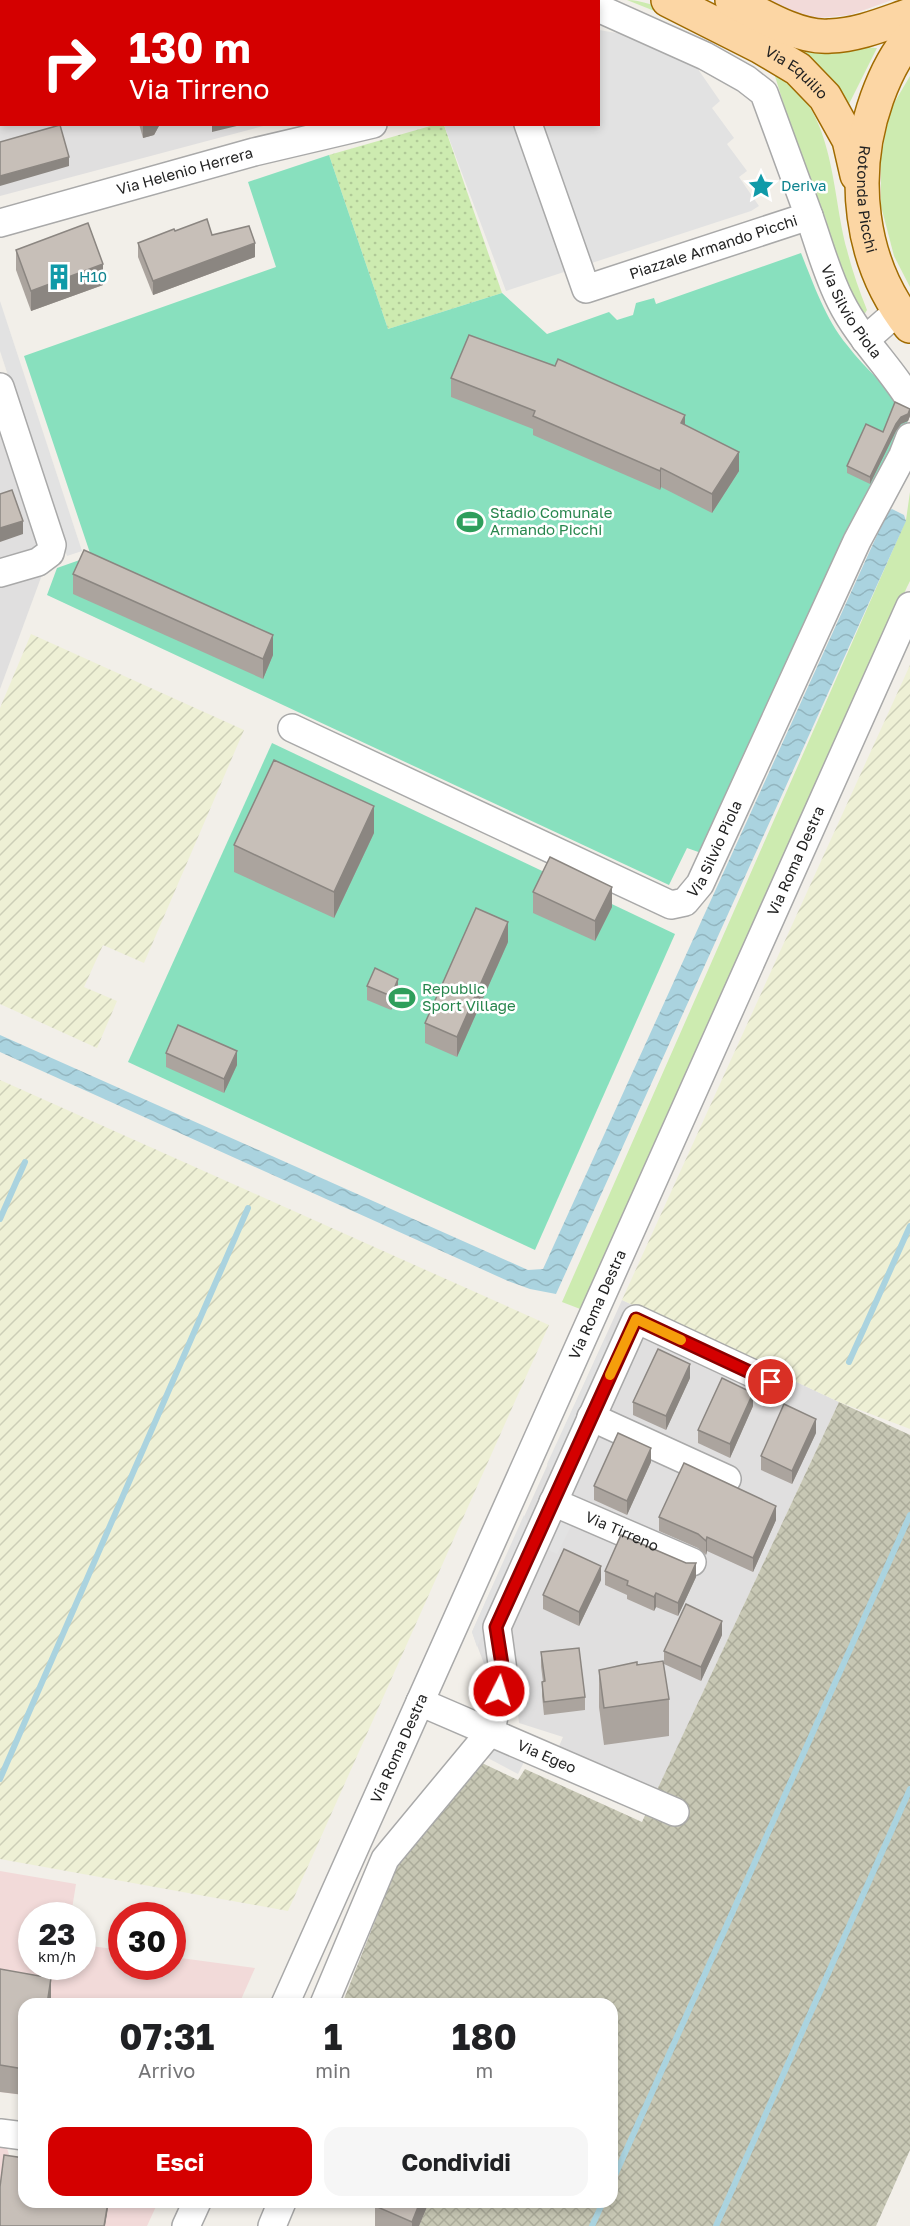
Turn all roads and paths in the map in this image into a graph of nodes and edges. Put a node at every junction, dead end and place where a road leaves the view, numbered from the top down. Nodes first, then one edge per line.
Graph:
1 (668, 0) edge
2 (732, 0) edge
3 (600, 9) edge
4 (910, 15) edge
5 (910, 38) edge
6 (364, 126) edge
7 (529, 126) edge
8 (862, 200) junction
9 (808, 216) junction
10 (0, 224) edge
11 (904, 319) edge
12 (865, 340) junction
13 (1, 394) edge
14 (910, 400) edge
15 (910, 437) edge
16 (0, 573) edge
17 (910, 606) edge
18 (292, 728) dead end
19 (771, 1382) dead end
20 (591, 1417) junction
21 (727, 1479) dead end
22 (553, 1502) junction
23 (692, 1562) edge
24 (420, 1702) junction
25 (491, 1731) junction
26 (675, 1812) dead end
27 (288, 1998) edge
28 (327, 1998) edge
29 (0, 2133) edge
30 (18, 2135) edge
31 (194, 2208) edge
32 (186, 2226) edge

1 - 8 main road, Via Equilio
2 - 4 main road, Via Equilio
3 - 9 street, Piazzale Armando Picchi
5 - 8 main road, Rotonda Picchi
6 - 10 street, Via Helenio Herrera
7 - 9 street, Piazzale Armando Picchi
8 - 11 main road, Rotonda Picchi
9 - 12 street, Via Silvio Piola
11 - 12 street
12 - 14 street, Via Silvio Piola
13 - 16 street
15 - 18 street, Via Silvio Piola
17 - 24 street, Via Roma Destra
19 - 20 street
20 - 21 street
20 - 22 street
22 - 23 street, Via Tirreno
22 - 25 street
24 - 25 street, Via Egeo
24 - 27 street, Via Roma Destra
25 - 26 street, Via Egeo
25 - 28 street
29 - 30 street
31 - 32 street

